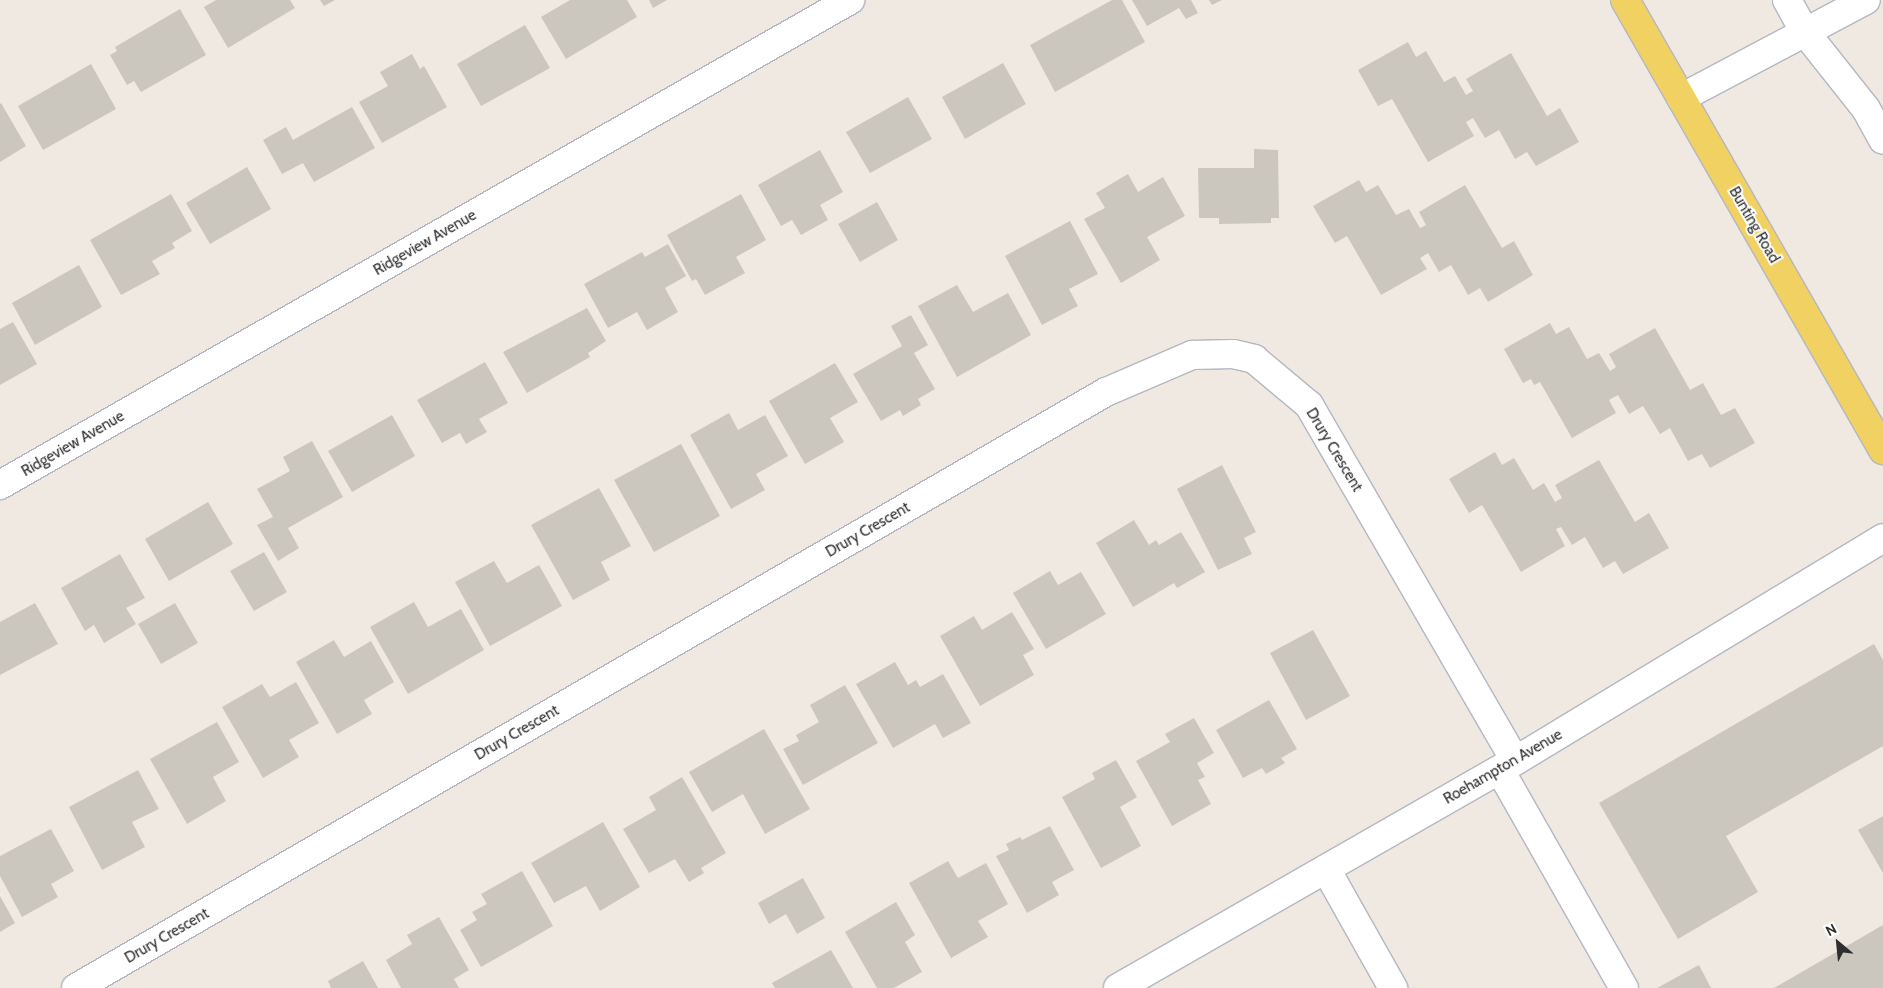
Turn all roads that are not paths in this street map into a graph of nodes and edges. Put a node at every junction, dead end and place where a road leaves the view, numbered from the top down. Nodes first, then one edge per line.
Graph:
1 (850, 0) edge
2 (1625, 0) edge
3 (1787, 0) edge
4 (1866, 0) edge
5 (1805, 32) junction
6 (1681, 98) junction
7 (1883, 140) edge
8 (1883, 450) edge
9 (0, 485) edge
10 (1883, 538) edge
11 (1507, 766) junction
12 (1326, 869) junction
13 (76, 988) edge
14 (1118, 988) edge
15 (1393, 988) edge
16 (1624, 988) edge

1 - 9 street, Ridgeview Avenue
2 - 6 main road, Bunting Road
3 - 5 street
4 - 5 street
5 - 6 street
5 - 7 street
6 - 8 main road, Bunting Road
10 - 11 street, Roehampton Avenue
11 - 12 street, Roehampton Avenue
11 - 13 street, Drury Crescent
11 - 16 street, Drury Crescent
12 - 14 street, Roehampton Avenue
12 - 15 street

